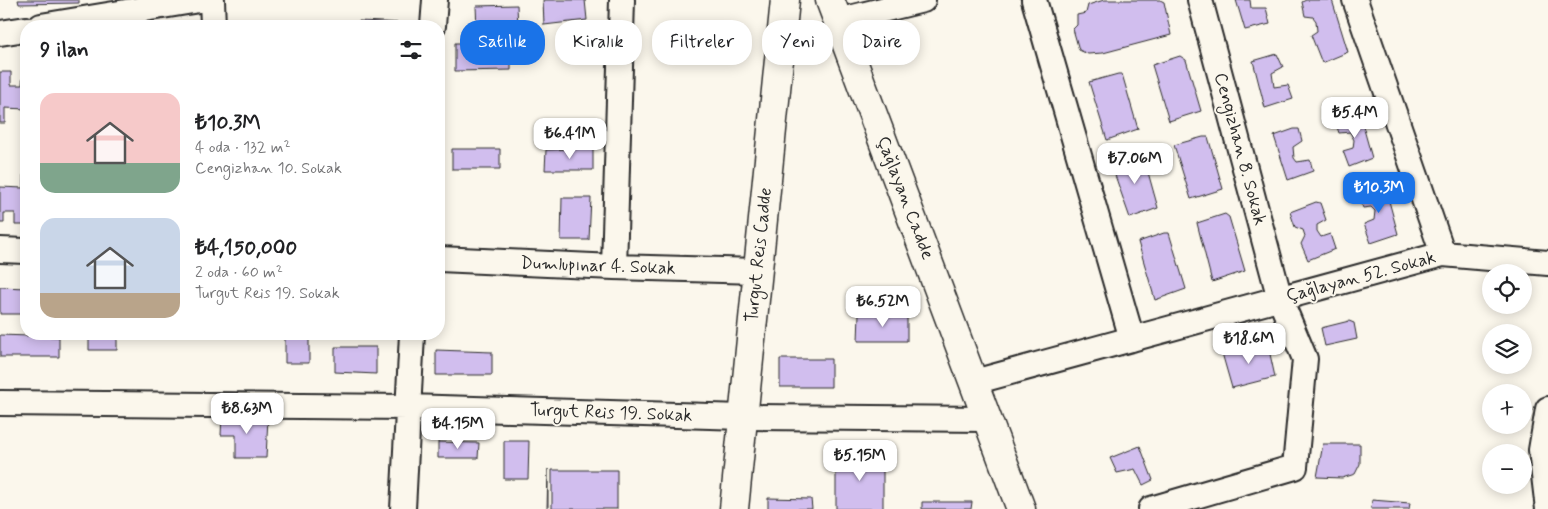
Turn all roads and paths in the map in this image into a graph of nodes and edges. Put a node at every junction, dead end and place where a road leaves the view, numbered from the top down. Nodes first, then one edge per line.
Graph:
1 (199, 0) edge
2 (212, 0) edge
3 (435, 0) edge
4 (622, 0) edge
5 (785, 0) edge
6 (924, 0) edge
7 (1034, 0) edge
8 (1200, 0) edge
9 (1355, 0) edge
10 (834, 10) edge
11 (77, 20) edge
12 (213, 20) edge
13 (433, 20) edge
14 (20, 30) edge
15 (0, 32) edge
16 (0, 250) edge
17 (20, 251) edge
18 (1443, 254) junction
19 (445, 259) edge
20 (1548, 263) edge
21 (614, 268) junction
22 (758, 271) junction
23 (1280, 299) junction
24 (1132, 339) junction
25 (412, 340) edge
26 (974, 382) junction
27 (0, 403) edge
28 (408, 407) junction
29 (1548, 409) edge
30 (743, 417) junction
31 (987, 419) junction
32 (402, 509) edge
33 (734, 509) edge
34 (1021, 509) edge
35 (1150, 509) edge
36 (1548, 509) edge

1 - 11 street
2 - 12 street
3 - 13 street
4 - 21 street
5 - 22 street, Turgut Reis Cadde
6 - 10 street
7 - 24 street
8 - 23 street, Cengizhan 8. Sokak
9 - 18 street
10 - 26 street, Çağlayan Cadde
14 - 15 street
16 - 17 street
18 - 20 street, Çağlayan 52. Sokak
18 - 23 street, Çağlayan 52. Sokak
19 - 21 street, Dumlupınar 4. Sokak
21 - 22 street, Dumlupınar 4. Sokak
22 - 30 street, Turgut Reis Cadde
23 - 24 street, Çağlayan 52. Sokak
23 - 35 street, Cengizhan 8. Sokak
24 - 26 street, Çağlayan 52. Sokak
25 - 28 street
26 - 31 street, Çağlayan Cadde
27 - 28 street, Turgut Reis 19. Sokak
28 - 30 street, Turgut Reis 19. Sokak
28 - 32 street
29 - 36 street
30 - 31 street, Turgut Reis 19. Sokak
30 - 33 street, Turgut Reis Cadde
31 - 34 street, Çağlayan Cadde

